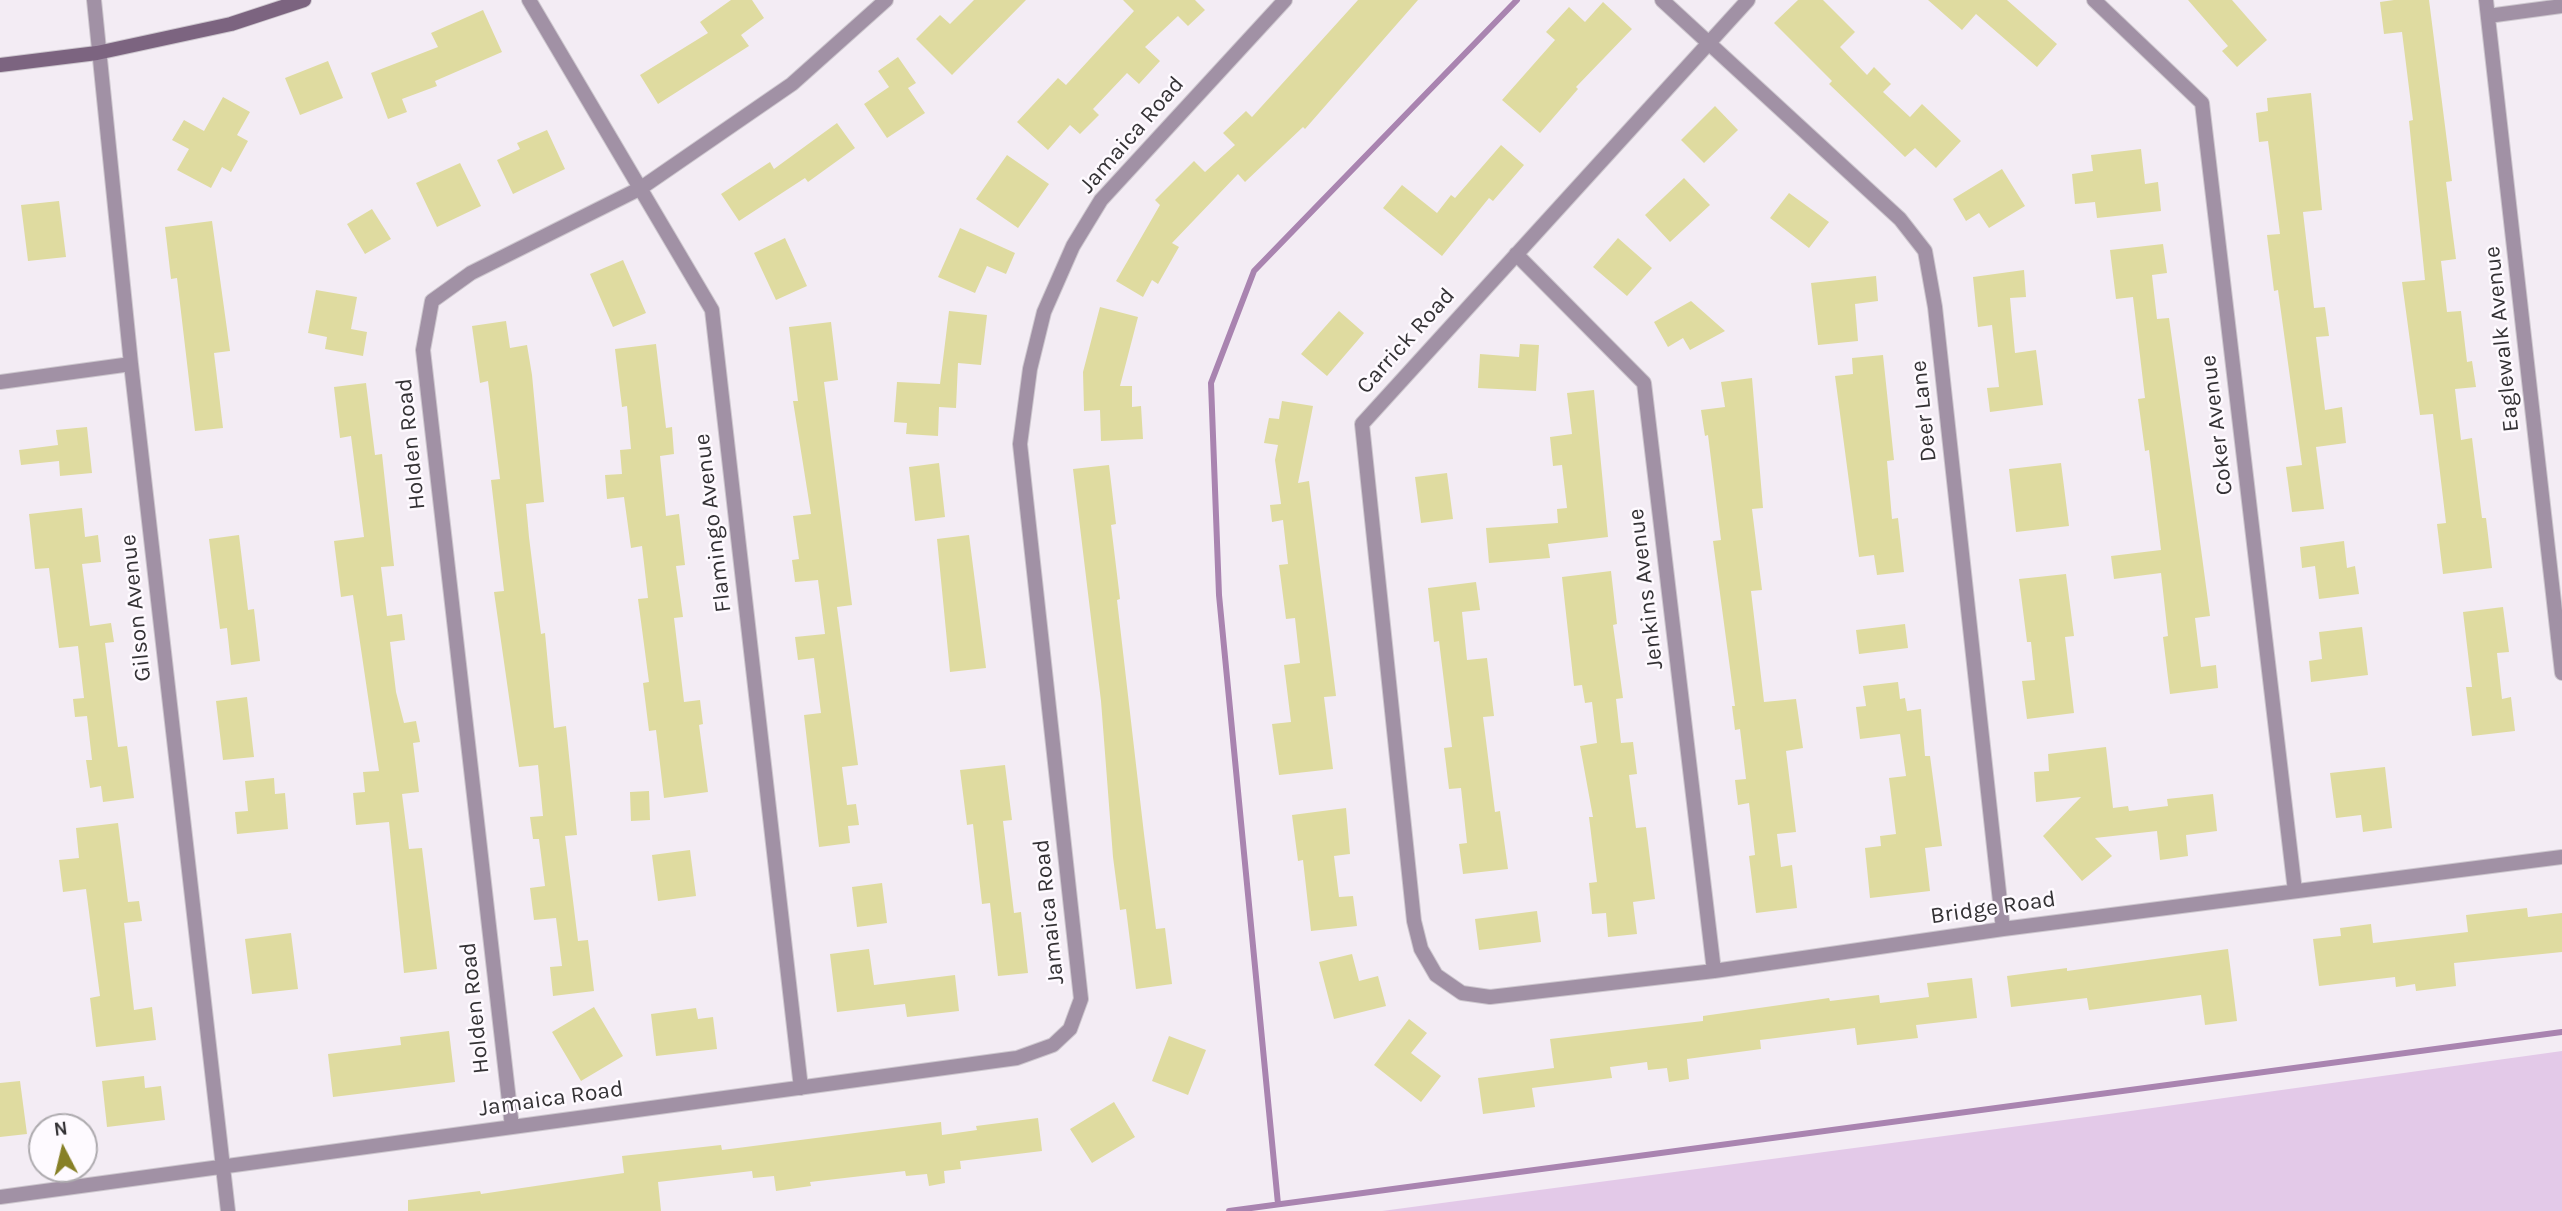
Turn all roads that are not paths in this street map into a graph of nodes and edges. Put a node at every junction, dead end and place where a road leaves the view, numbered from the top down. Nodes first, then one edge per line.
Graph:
1 (94, 0) edge
2 (304, 0) edge
3 (529, 0) edge
4 (886, 0) edge
5 (1284, 0) edge
6 (1662, 0) edge
7 (1748, 0) edge
8 (2094, 0) edge
9 (2486, 0) edge
10 (2562, 6) edge
11 (2488, 16) junction
12 (1708, 43) junction
13 (97, 53) junction
14 (0, 65) edge
15 (641, 188) junction
16 (1516, 254) junction
17 (131, 364) junction
18 (0, 382) edge
19 (2556, 560) edge
20 (2562, 673) edge
21 (2562, 857) edge
22 (2295, 891) junction
23 (2003, 929) junction
24 (1714, 971) junction
25 (1436, 975) joint
26 (802, 1088) junction
27 (512, 1127) junction
28 (223, 1167) junction
29 (0, 1197) edge
30 (228, 1211) edge

1 - 13 street, Gilson Avenue
2 - 13 street
3 - 15 street, Flamingo Avenue
4 - 15 street, Holden Road
5 - 26 street, Jamaica Road
6 - 12 street, Deer Lane
7 - 12 street, Carrick Road
8 - 22 street, Coker Avenue
9 - 11 street, Eaglewalk Avenue
10 - 11 street
11 - 19 street, Eaglewalk Avenue
12 - 16 street, Carrick Road
12 - 23 street, Deer Lane
13 - 14 street
13 - 17 street, Gilson Avenue
15 - 26 street, Flamingo Avenue
15 - 27 street, Holden Road
16 - 24 street, Jenkins Avenue
16 - 25 street, Carrick Road
17 - 18 street
17 - 28 street, Gilson Avenue
19 - 20 street, Eaglewalk Avenue
21 - 22 street, Bridge Road
22 - 23 street, Bridge Road
23 - 24 street, Bridge Road
24 - 25 street, Bridge Road
26 - 27 street, Jamaica Road
27 - 28 street, Jamaica Road
28 - 29 street, Jamaica Road
28 - 30 street, Gilson Avenue

